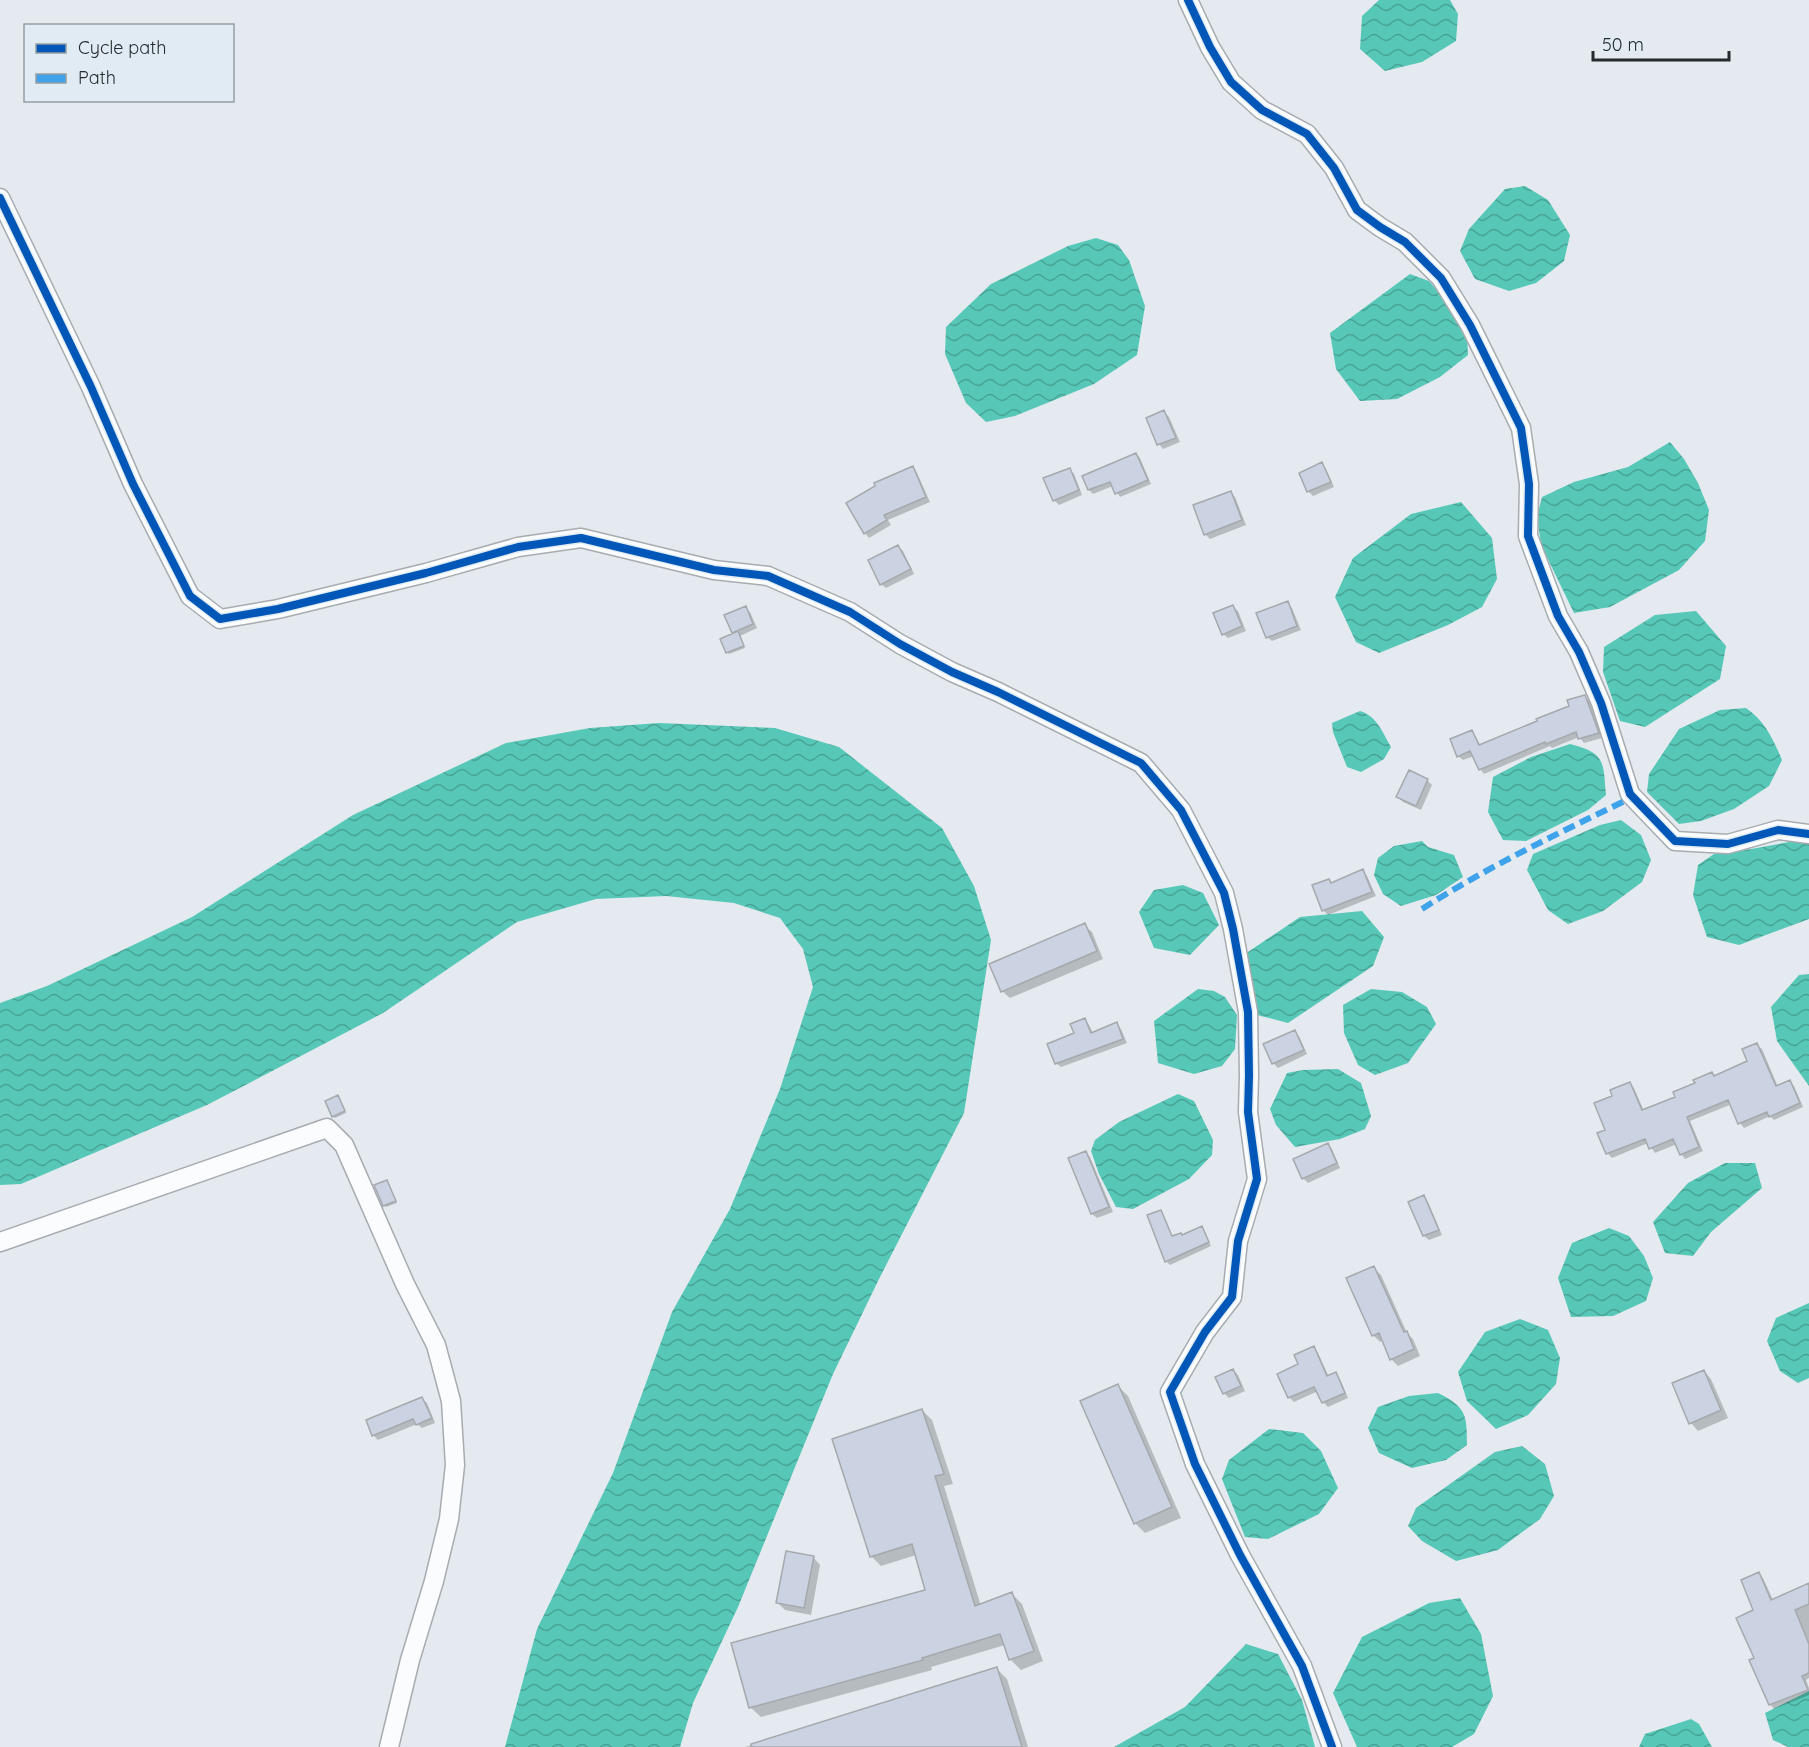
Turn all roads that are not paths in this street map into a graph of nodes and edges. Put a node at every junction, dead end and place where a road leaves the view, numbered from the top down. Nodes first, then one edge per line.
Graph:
1 (1188, 0) edge
2 (0, 198) edge
3 (1809, 834) edge
4 (0, 1242) edge
5 (389, 1747) edge
6 (1332, 1747) edge

1 - 3 street
2 - 6 street
4 - 5 street

